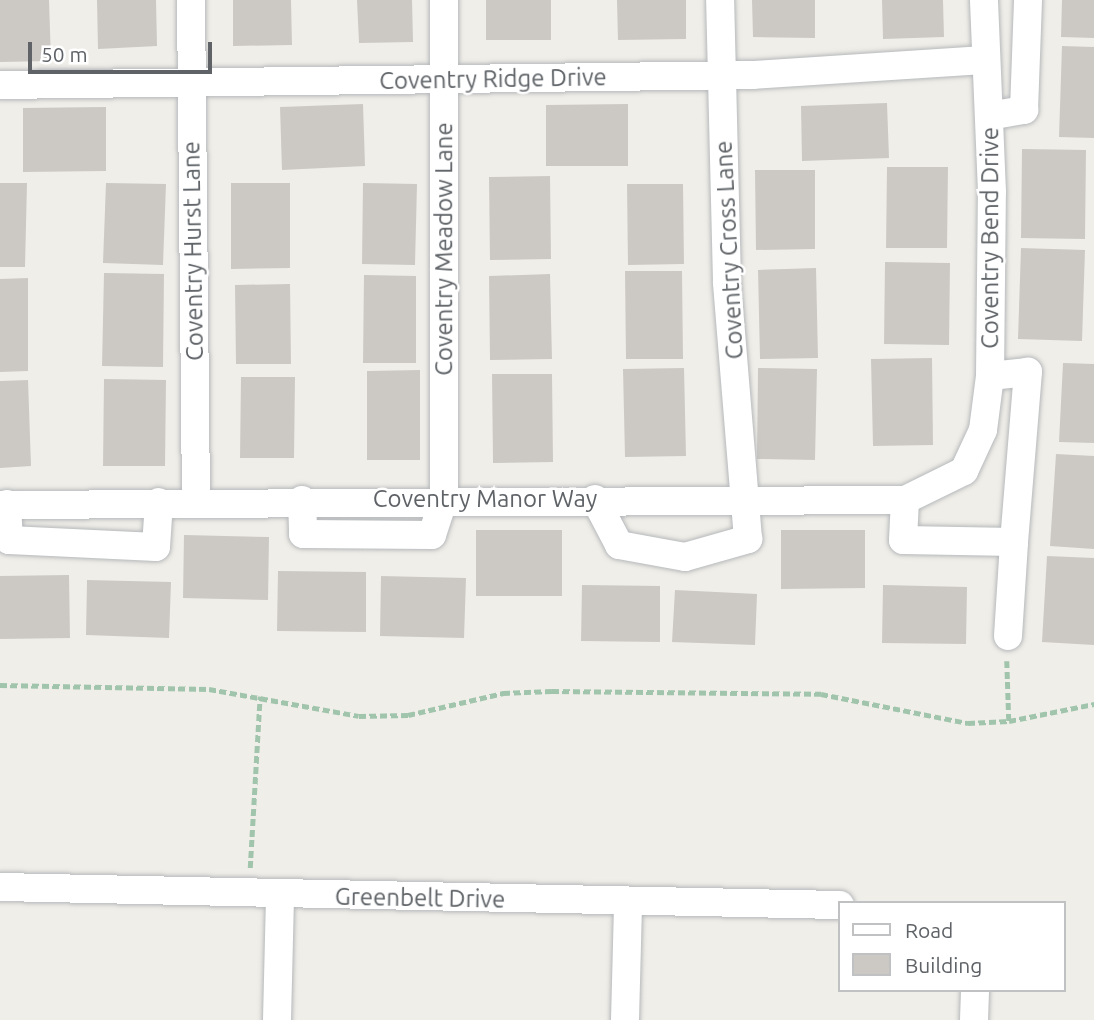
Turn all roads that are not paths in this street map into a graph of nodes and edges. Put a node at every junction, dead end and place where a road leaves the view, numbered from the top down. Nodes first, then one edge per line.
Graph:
1 (191, 0) edge
2 (444, 0) edge
3 (720, 0) edge
4 (984, 0) edge
5 (1028, 0) edge
6 (986, 61) junction
7 (722, 75) junction
8 (443, 80) junction
9 (192, 84) junction
10 (0, 85) edge
11 (989, 116) junction
12 (990, 376) junction
13 (964, 471) joint
14 (444, 499) junction
15 (595, 499) junction
16 (745, 499) junction
17 (905, 500) junction
18 (159, 502) junction
19 (196, 502) junction
20 (4, 504) edge
21 (1014, 542) junction
22 (1008, 636) road end
23 (0, 887) edge
24 (280, 895) junction
25 (628, 903) junction
26 (838, 905) edge
27 (975, 992) edge
28 (277, 1020) edge
29 (625, 1020) edge
30 (974, 1020) edge

1 - 9 street, Coventry Hurst Lane
2 - 8 street, Coventry Meadow Lane
3 - 7 street, Coventry Cross Lane
4 - 6 street, Coventry Bend Drive
5 - 11 street
6 - 7 street, Coventry Ridge Drive
6 - 11 street, Coventry Bend Drive
7 - 8 street, Coventry Ridge Drive
7 - 16 street, Coventry Cross Lane
8 - 9 street, Coventry Ridge Drive
8 - 14 street, Coventry Meadow Lane
9 - 10 street, Coventry Ridge Drive
9 - 19 street, Coventry Hurst Lane
11 - 12 street, Coventry Bend Drive
12 - 13 street, Coventry Bend Drive
12 - 21 street
13 - 17 street, Coventry Manor Way
14 - 15 street, Coventry Manor Way
14 - 19 street, Coventry Manor Way
15 - 16 street, Coventry Manor Way
15 - 16 street, Coventry Cross Lane
16 - 17 street, Coventry Manor Way
17 - 21 street
18 - 19 street, Coventry Manor Way
18 - 20 street, Coventry Manor Way
18 - 20 street
21 - 22 street
23 - 24 street, Greenbelt Drive
24 - 25 street, Greenbelt Drive
24 - 28 street
25 - 26 street, Greenbelt Drive
25 - 29 street
27 - 30 street

